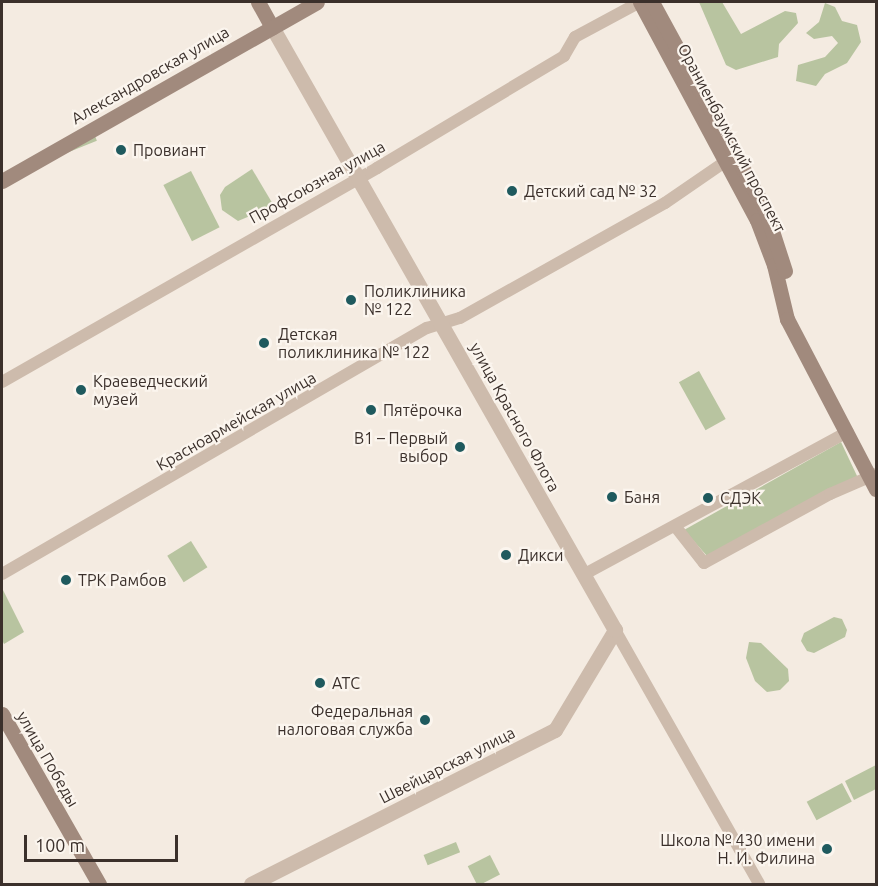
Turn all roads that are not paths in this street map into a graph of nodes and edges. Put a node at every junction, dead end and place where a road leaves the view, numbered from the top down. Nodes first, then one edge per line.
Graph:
1 (258, 2) edge
2 (318, 2) edge
3 (640, 2) edge
4 (652, 2) edge
5 (272, 27) junction
6 (730, 158) junction
7 (360, 178) junction
8 (2, 181) edge
9 (442, 324) junction
10 (2, 382) edge
11 (848, 432) junction
12 (875, 478) edge
13 (675, 526) junction
14 (2, 573) edge
15 (583, 575) junction
16 (615, 630) junction
17 (2, 714) edge
18 (99, 885) edge
19 (251, 885) edge
20 (759, 885) edge

1 - 5 main road, улица Красного Флота
2 - 5 main road, Александровская улица
3 - 6 main road, Ораниенбаумский проспект
3 - 7 street, Профсоюзная улица
4 - 6 main road, Ораниенбаумский проспект
5 - 7 street, улица Красного Флота
5 - 8 main road, Александровская улица
6 - 9 street, Красноармейская улица
6 - 11 main road, Ораниенбаумский проспект
6 - 12 main road, Ораниенбаумский проспект
7 - 9 street, улица Красного Флота
7 - 10 street, Профсоюзная улица
9 - 14 street, Красноармейская улица
9 - 15 street, улица Красного Флота
11 - 12 main road, Ораниенбаумский проспект
11 - 13 street
12 - 13 street
13 - 15 street
15 - 16 street, улица Красного Флота
16 - 19 street, Швейцарская улица
16 - 20 street
17 - 18 main road, улица Победы

